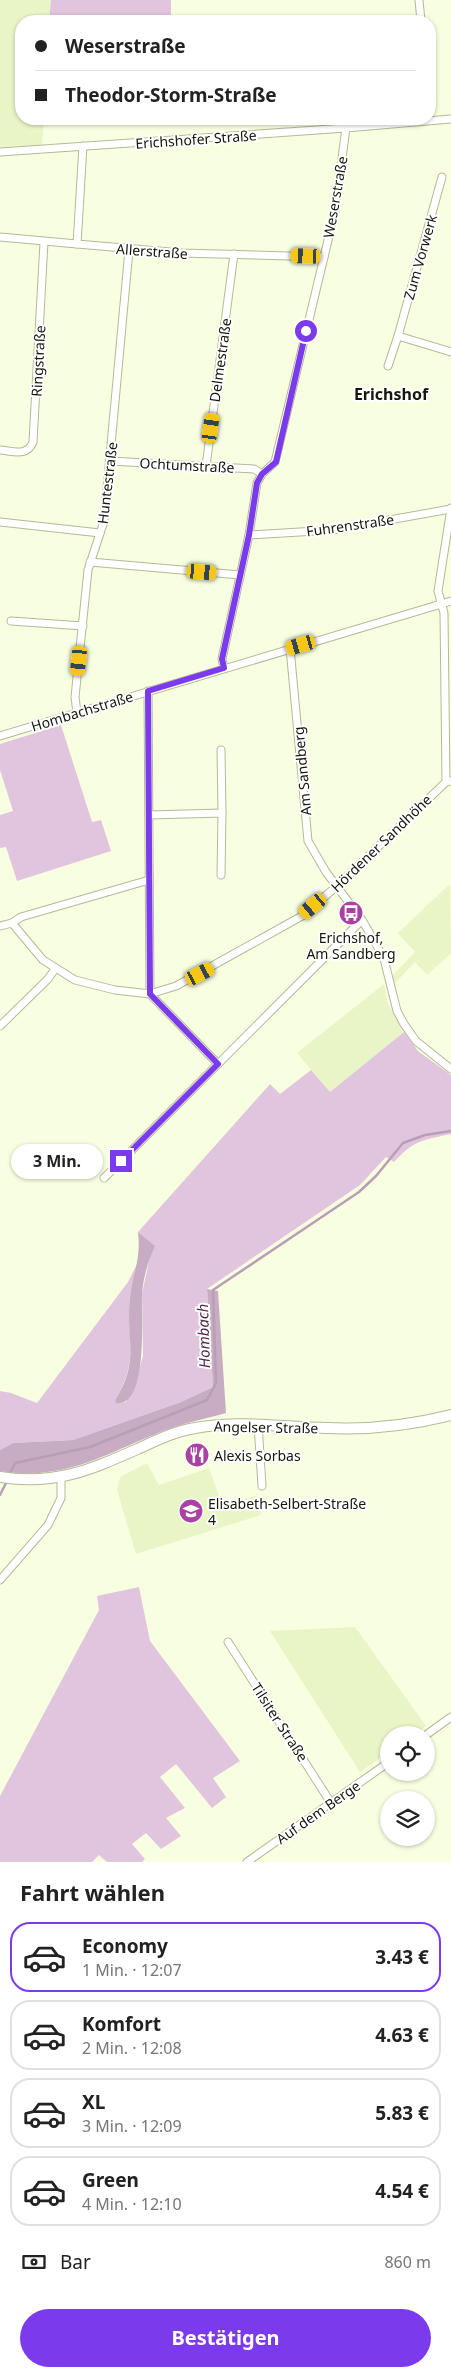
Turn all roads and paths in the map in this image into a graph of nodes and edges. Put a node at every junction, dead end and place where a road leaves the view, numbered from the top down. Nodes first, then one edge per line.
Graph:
1 (419, 0) edge
2 (420, 15) edge
3 (451, 119) edge
4 (436, 120) edge
5 (377, 125) edge
6 (346, 128) junction
7 (83, 146) junction
8 (0, 152) edge
9 (442, 177) dead end
10 (0, 238) edge
11 (44, 242) junction
12 (78, 244) junction
13 (129, 250) junction
14 (234, 254) junction
15 (324, 256) junction
16 (398, 336) junction
17 (451, 352) edge
18 (388, 366) dead end
19 (0, 450) edge
20 (110, 461) junction
21 (206, 466) junction
22 (262, 474) junction
23 (451, 509) edge
24 (0, 522) edge
25 (100, 533) junction
26 (249, 535) junction
27 (90, 562) junction
28 (240, 575) junction
29 (451, 601) edge
30 (441, 604) junction
31 (11, 621) dead end
32 (83, 626) junction
33 (290, 648) junction
34 (224, 668) junction
35 (148, 691) junction
36 (77, 713) junction
37 (0, 736) edge
38 (221, 750) dead end
39 (448, 781) edge
40 (222, 814) junction
41 (149, 815) junction
42 (221, 875) dead end
43 (149, 880) junction
44 (337, 886) junction
45 (362, 920) junction
46 (12, 923) junction
47 (0, 926) edge
48 (55, 969) junction
49 (150, 994) junction
50 (0, 1026) edge
51 (218, 1064) junction
52 (451, 1069) edge
53 (104, 1178) dead end
54 (451, 1415) edge
55 (258, 1424) junction
56 (61, 1476) junction
57 (4, 1478) edge
58 (262, 1486) dead end
59 (0, 1580) edge
60 (228, 1642) dead end
61 (451, 1717) edge
62 (435, 1729) edge
63 (380, 1768) edge
64 (331, 1803) junction
65 (247, 1862) edge

1 - 2 street
3 - 4 street, Erichshofer Straße
5 - 6 street, Erichshofer Straße
6 - 7 street, Erichshofer Straße
6 - 15 street, Weserstraße
7 - 8 street, Erichshofer Straße
7 - 12 street
9 - 16 street, Zum Vorwerk
10 - 11 street
11 - 12 street
11 - 19 street, Ringstraße
12 - 13 street, Allerstraße
13 - 14 street, Allerstraße
13 - 20 street, Huntestraße
14 - 15 street, Allerstraße
14 - 21 street, Delmestraße
15 - 22 street, Weserstraße
16 - 17 street
16 - 18 street, Zum Vorwerk
20 - 21 street, Ochtumstraße
20 - 25 street, Huntestraße
21 - 22 street, Ochtumstraße
22 - 26 street, Weserstraße
23 - 26 street, Fuhrenstraße
23 - 30 street
24 - 25 street
25 - 27 street, Huntestraße
26 - 28 street, Weserstraße
27 - 28 street
27 - 32 street, Huntestraße
28 - 34 street, Weserstraße
29 - 30 street, Hombachstraße
30 - 33 street, Hombachstraße
30 - 39 street
31 - 32 street
32 - 36 street, Huntestraße
33 - 34 street, Hombachstraße
33 - 44 street, Am Sandberg
34 - 35 street, Hombachstraße
35 - 36 street, Hombachstraße
35 - 41 street
36 - 37 street, Hombachstraße
38 - 40 street
39 - 44 street, Hördener Sandhöhe
40 - 41 street
40 - 42 street
41 - 43 street
43 - 46 street
43 - 49 street
44 - 45 street, Am Sandberg
44 - 49 street, Hördener Sandhöhe
45 - 51 street
45 - 52 street, Am Sandberg
46 - 47 street
46 - 48 street, Hördener Sandhöhe
48 - 49 street, Hördener Sandhöhe
48 - 50 street
49 - 51 street
51 - 53 street
54 - 55 main road, Angelser Straße
55 - 56 main road, Angelser Straße
55 - 58 street
56 - 57 main road, Angelser Straße
56 - 59 street
60 - 64 street, Tilsiter Straße
61 - 62 street
63 - 64 street, Auf dem Berge
64 - 65 street, Auf dem Berge

